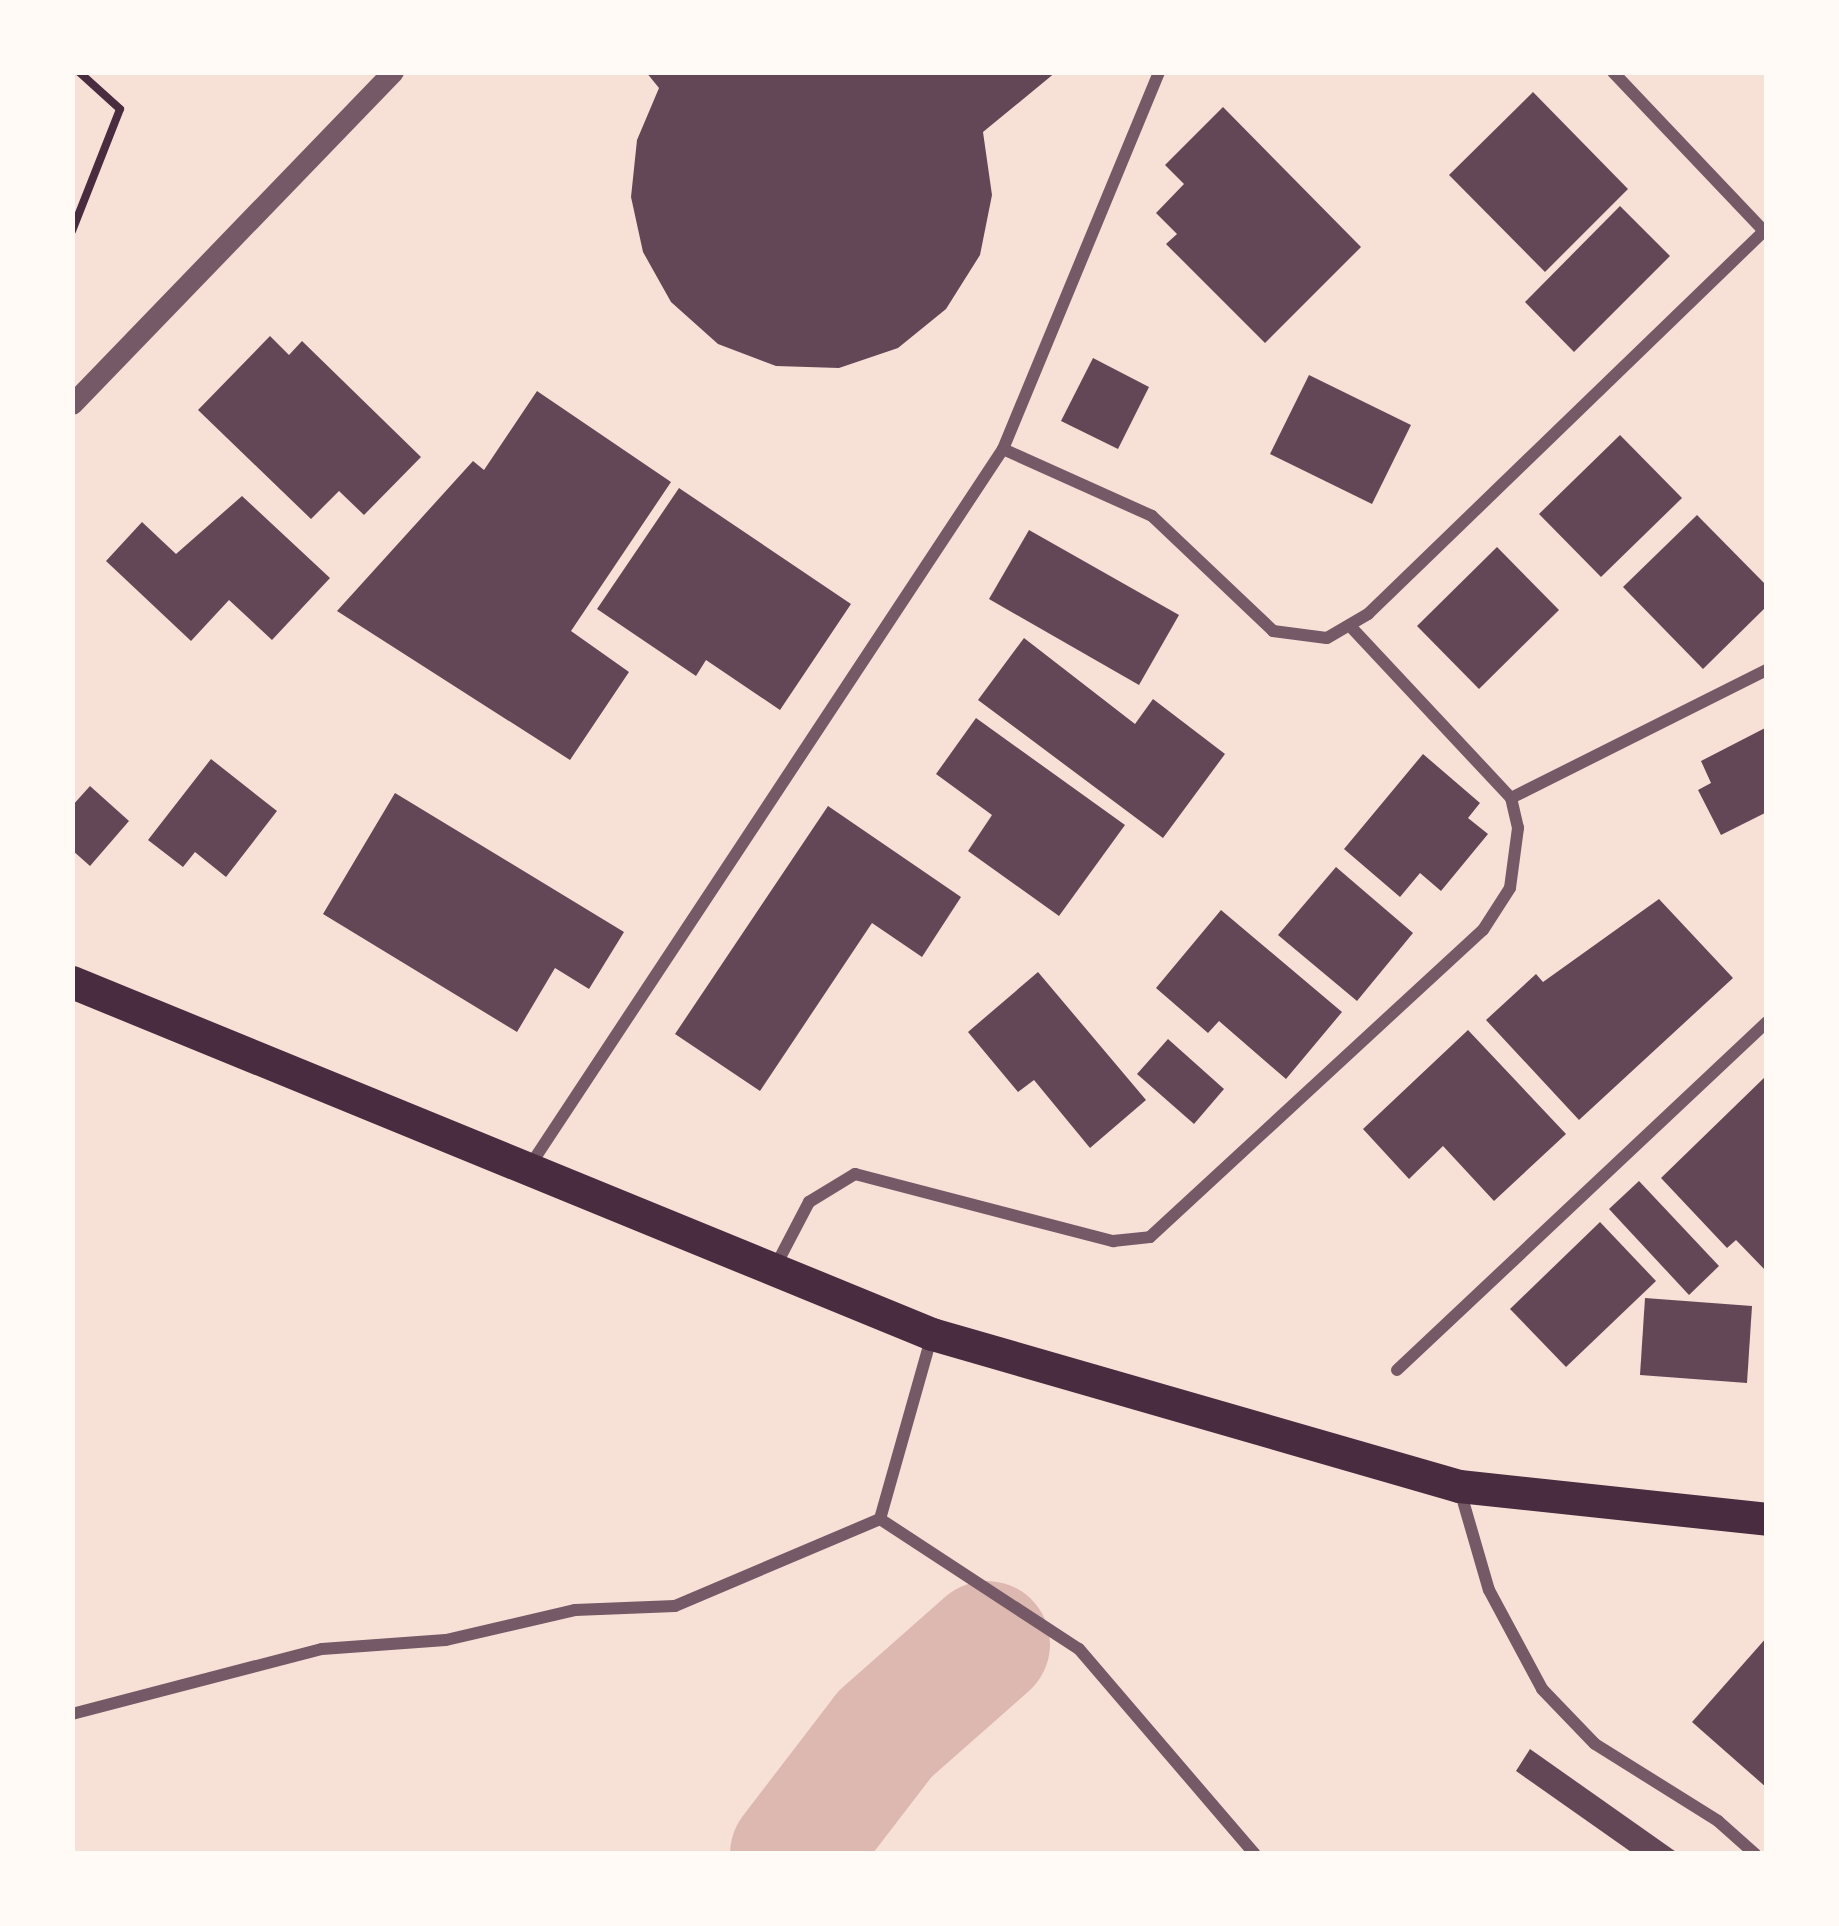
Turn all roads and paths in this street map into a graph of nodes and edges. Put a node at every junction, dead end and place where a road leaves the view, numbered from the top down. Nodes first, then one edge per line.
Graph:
1 (79, 72) edge
2 (394, 72) edge
3 (1159, 72) edge
4 (1613, 72) edge
5 (72, 231) edge
6 (1766, 232) edge
7 (72, 404) edge
8 (1003, 449) junction
9 (1352, 628) junction
10 (1767, 670) edge
11 (1511, 798) junction
12 (72, 982) edge
13 (1767, 1022) edge
14 (528, 1168) junction
15 (774, 1269) junction
16 (932, 1334) junction
17 (1397, 1370) dead end
18 (1459, 1486) junction
19 (880, 1519) junction
20 (1767, 1519) edge
21 (72, 1714) edge
22 (1255, 1854) edge
23 (1755, 1854) edge

1 - 5 path
2 - 7 street
3 - 8 street
4 - 6 street
6 - 9 street
8 - 9 street
8 - 14 street
9 - 11 street
10 - 11 street
11 - 15 street
12 - 14 highway
13 - 17 street
14 - 15 highway
15 - 16 highway
16 - 18 highway
16 - 19 street
18 - 20 highway
18 - 23 street
19 - 21 street
19 - 22 street

